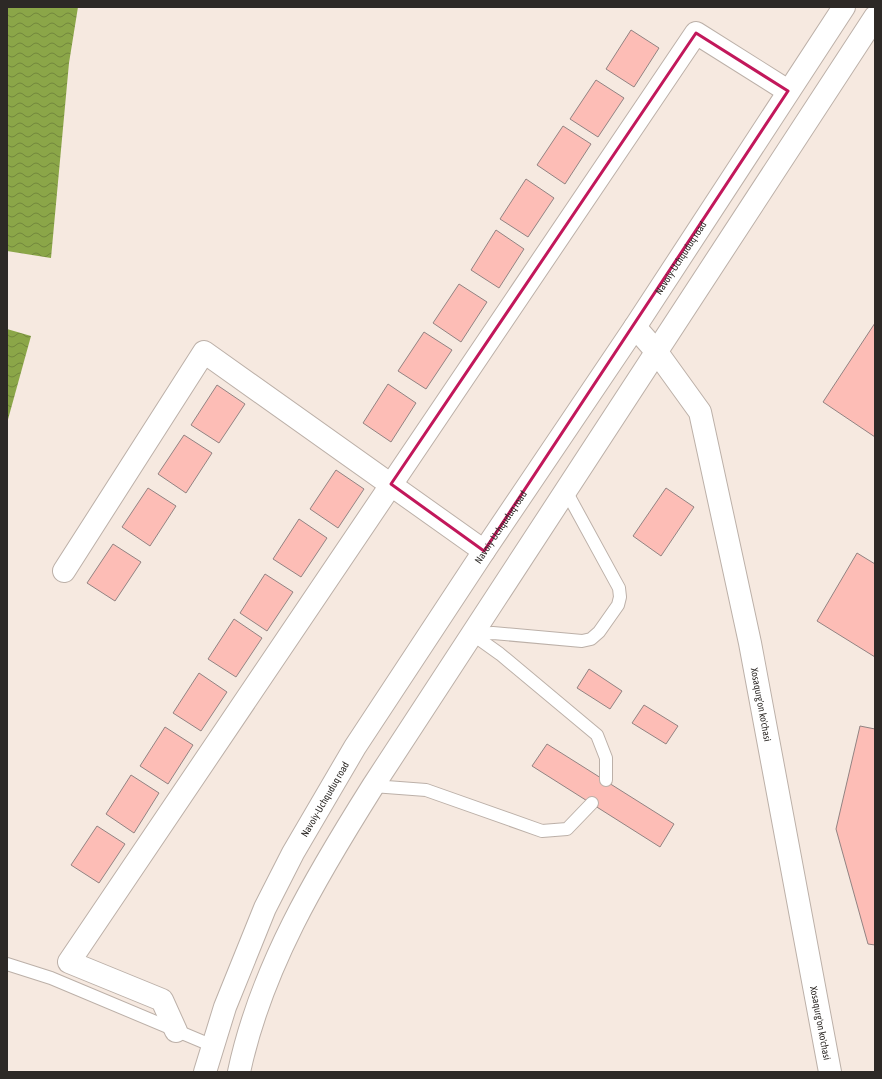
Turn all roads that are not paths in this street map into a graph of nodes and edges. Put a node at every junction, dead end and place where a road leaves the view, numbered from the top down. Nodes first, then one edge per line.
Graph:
1 (844, 7) edge
2 (875, 17) edge
3 (788, 91) junction
4 (635, 326) junction
5 (656, 351) junction
6 (391, 484) junction
7 (566, 491) junction
8 (484, 551) junction
9 (64, 571) dead end
10 (472, 634) junction
11 (606, 780) dead end
12 (373, 786) junction
13 (592, 803) dead end
14 (7, 964) edge
15 (176, 1031) junction
16 (213, 1046) junction
17 (206, 1072) edge
18 (239, 1072) edge
19 (830, 1072) edge

1 - 3 main road, Navoiy-Uchquduq road
2 - 5 main road
3 - 4 main road, Navoiy-Uchquduq road
3 - 6 main road
4 - 5 main road, Xosaqurg'on ko'chasi
4 - 8 main road, Navoiy-Uchquduq road
5 - 7 main road
5 - 19 main road, Xosaqurg'on ko'chasi
6 - 8 main road
6 - 9 main road
6 - 15 main road
7 - 10 main road
7 - 10 lane
8 - 16 main road, Navoiy-Uchquduq road
10 - 11 lane
10 - 12 main road
12 - 13 lane
12 - 18 main road
14 - 15 lane
15 - 16 lane
16 - 17 main road, Navoiy-Uchquduq road

